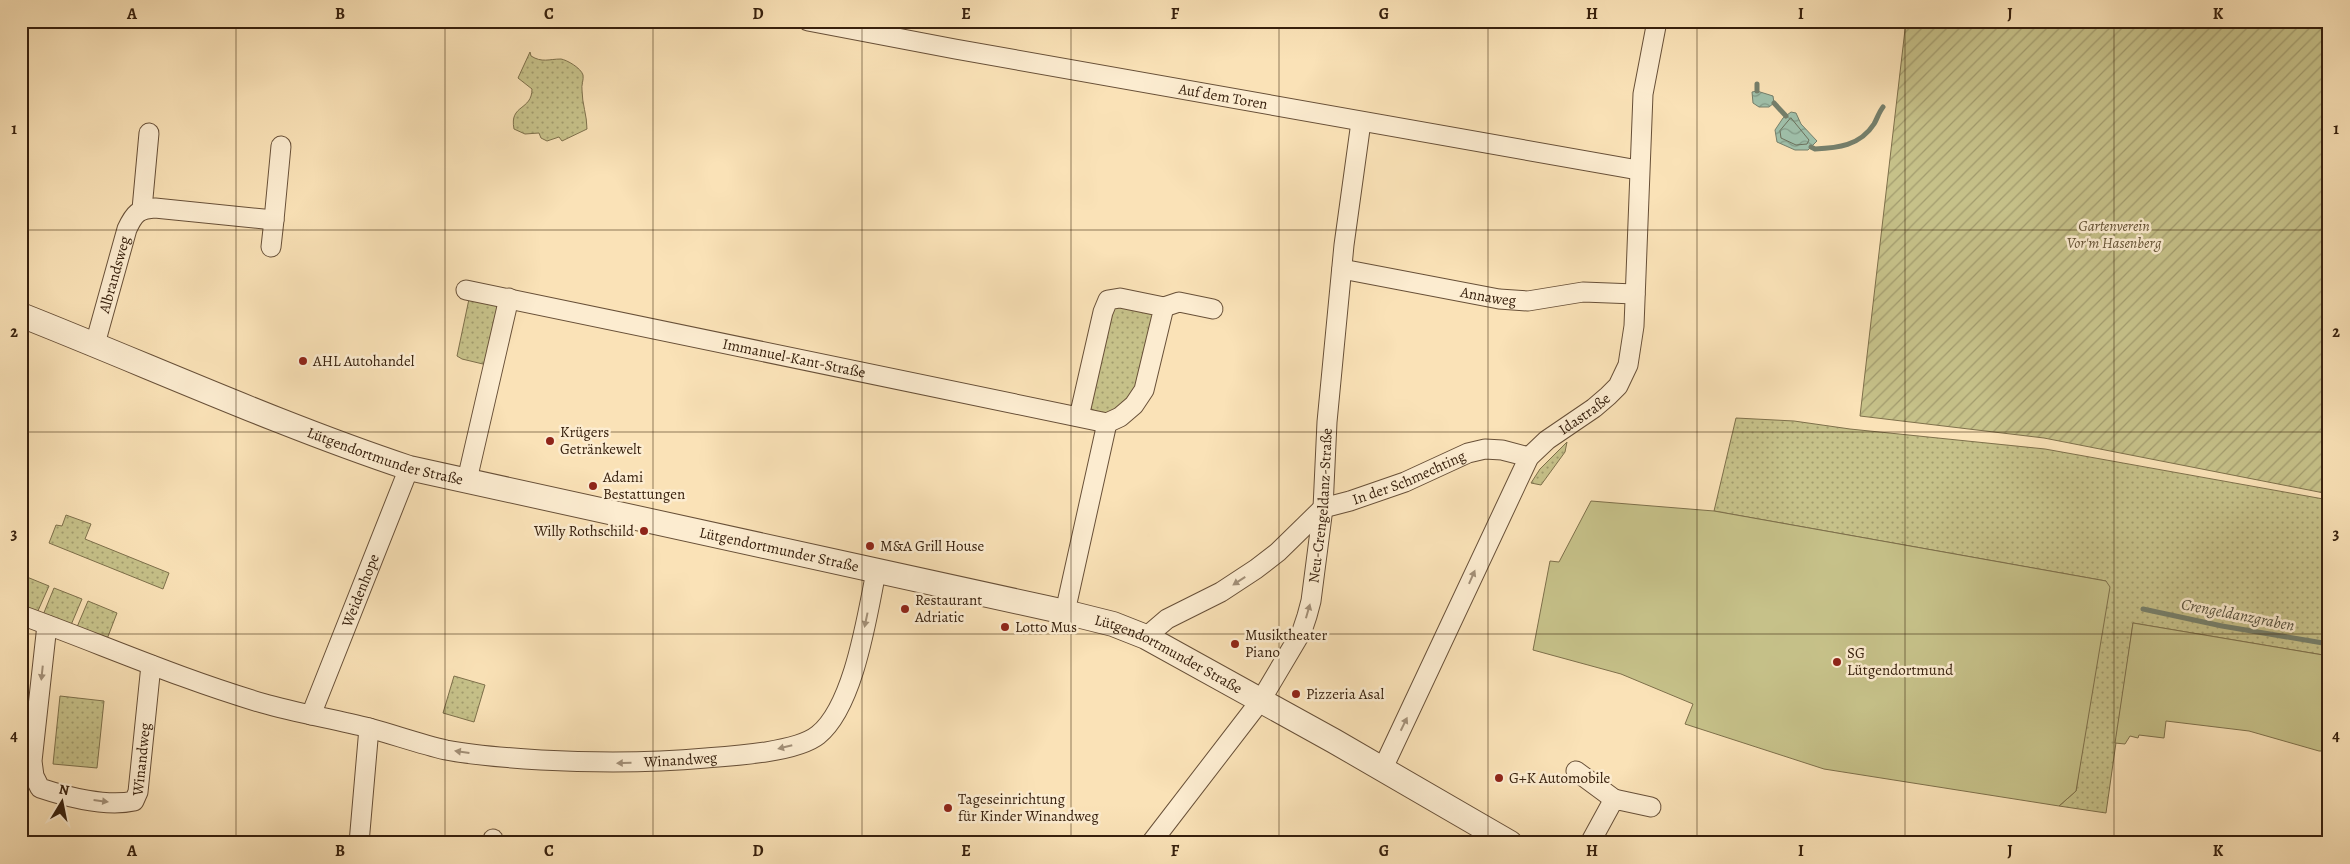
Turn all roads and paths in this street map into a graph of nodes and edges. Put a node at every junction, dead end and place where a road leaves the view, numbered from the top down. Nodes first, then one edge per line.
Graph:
1 (808, 21) edge
2 (1657, 21) edge
3 (1361, 122) junction
4 (149, 133) dead end
5 (281, 146) dead end
6 (1638, 170) junction
7 (142, 209) junction
8 (274, 220) junction
9 (270, 247) dead end
10 (1342, 269) junction
11 (466, 290) dead end
12 (1635, 294) junction
13 (509, 298) junction
14 (1164, 306) junction
15 (1213, 309) dead end
16 (21, 315) edge
17 (95, 344) junction
18 (1079, 417) junction
19 (1107, 423) junction
20 (1529, 457) junction
21 (409, 468) junction
22 (467, 480) junction
23 (1323, 508) junction
24 (1278, 552) junction
25 (1315, 565) junction
26 (876, 572) junction
27 (1065, 612) junction
28 (21, 615) edge
29 (47, 625) junction
30 (1146, 637) junction
31 (151, 665) junction
32 (1261, 700) junction
33 (311, 714) junction
34 (369, 728) junction
35 (1383, 768) junction
36 (1576, 771) dead end
37 (1614, 799) junction
38 (1651, 807) dead end
39 (359, 843) edge
40 (1151, 843) edge
41 (1510, 843) edge
42 (1590, 843) edge

1 - 3 street, Auf dem Toren
2 - 6 street, Idastraße
3 - 6 street, Auf dem Toren
3 - 10 street, Neu-Crengeldanz-Straße
4 - 7 street
5 - 8 street
6 - 12 street, Idastraße
7 - 8 street
7 - 17 street, Albrandsweg
8 - 9 street
10 - 12 street, Annaweg
10 - 23 street, Neu-Crengeldanz-Straße
11 - 13 street, Immanuel-Kant-Straße
12 - 20 street, Idastraße
13 - 18 street, Immanuel-Kant-Straße
13 - 22 street
14 - 15 street
14 - 18 street
14 - 19 street
16 - 17 street, Lütgendortmunder Straße
17 - 21 street, Lütgendortmunder Straße
18 - 19 street, Immanuel-Kant-Straße
19 - 27 street
20 - 23 street, In der Schmechting
35 -> 20 street, Idastraße
21 - 22 street, Lütgendortmunder Straße
21 - 33 street, Weidenhope
22 - 26 street, Lütgendortmunder Straße
23 - 24 street, In der Schmechting
23 - 25 street, Neu-Crengeldanz-Straße
24 - 25 street
24 -> 30 street, In der Schmechting
32 -> 25 street, Neu-Crengeldanz-Straße
26 - 27 street, Lütgendortmunder Straße
26 -> 34 street, Winandweg
27 - 30 street, Lütgendortmunder Straße
28 - 29 street, Winandweg
29 - 31 street, Winandweg
29 -> 31 street, Winandweg
30 - 32 street, Lütgendortmunder Straße
31 - 33 street, Winandweg
32 - 35 street, Lütgendortmunder Straße
32 - 40 street, Neu-Crengeldanz-Straße
33 - 34 street, Winandweg
34 - 39 street
35 - 41 street, Lütgendortmunder Straße
36 - 37 street
37 - 38 street
37 - 42 street

